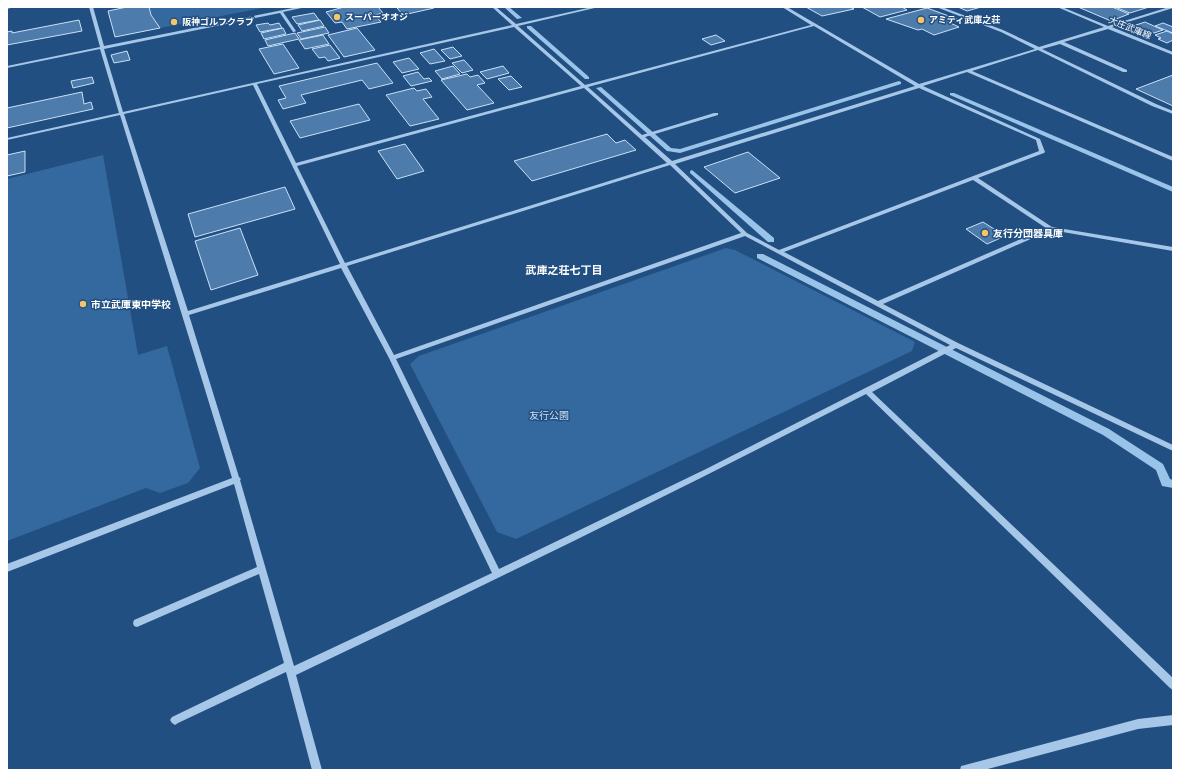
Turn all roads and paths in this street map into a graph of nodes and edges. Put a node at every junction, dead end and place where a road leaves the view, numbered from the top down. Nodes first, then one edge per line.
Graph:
1 (12, 7) edge
2 (91, 7) edge
3 (304, 7) edge
4 (494, 7) edge
5 (597, 7) edge
6 (784, 7) edge
7 (938, 7) edge
8 (1059, 7) edge
9 (1173, 7) edge
10 (7, 8) edge
11 (281, 12) junction
12 (514, 24) junction
13 (814, 25) junction
14 (1108, 28) junction
15 (294, 30) dead end
16 (1060, 42) junction
17 (102, 48) junction
18 (1039, 48) junction
19 (1173, 54) edge
20 (7, 67) edge
21 (968, 70) junction
22 (1125, 71) dead end
23 (255, 84) junction
24 (919, 86) junction
25 (583, 87) junction
26 (1173, 113) edge
27 (122, 114) junction
28 (716, 114) dead end
29 (643, 137) junction
30 (7, 139) edge
31 (1173, 159) edge
32 (671, 163) junction
33 (294, 165) junction
34 (974, 178) junction
35 (1050, 228) junction
36 (745, 234) junction
37 (1173, 249) edge
38 (779, 252) junction
39 (343, 265) junction
40 (878, 304) junction
41 (186, 314) junction
42 (956, 345) junction
43 (392, 358) junction
44 (867, 391) junction
45 (1173, 448) edge
46 (237, 479) junction
47 (7, 568) edge
48 (262, 568) junction
49 (497, 575) junction
50 (137, 623) dead end
51 (291, 668) junction
52 (1173, 685) edge
53 (175, 720) dead end
54 (1173, 720) edge
55 (980, 768) edge
56 (317, 770) edge
57 (965, 770) edge

1 - 10 street
2 - 17 street
3 - 11 street
4 - 12 street
5 - 12 street
6 - 13 street
7 - 18 street
8 - 14 street, 大庄武庫線
9 - 14 street
11 - 15 street
11 - 17 street
12 - 23 street
12 - 25 street
13 - 24 street
13 - 25 street
14 - 16 street
14 - 19 street, 大庄武庫線
16 - 18 street
16 - 22 street
17 - 20 street
17 - 27 street
18 - 21 street
18 - 26 street
21 - 24 street
21 - 31 street
23 - 27 street
23 - 33 street
24 - 32 street
24 - 34 street
25 - 29 street
25 - 33 street
27 - 30 street
27 - 41 street
28 - 29 street
29 - 32 street
32 - 36 street
32 - 39 street
33 - 39 street
34 - 35 street
34 - 38 street
35 - 37 street
35 - 40 street
36 - 38 street
36 - 43 street
38 - 40 street
39 - 41 street
39 - 43 street
40 - 42 street
41 - 46 street
42 - 44 street
42 - 45 street
43 - 49 street
44 - 49 street
44 - 52 street
46 - 47 street
46 - 48 street
48 - 50 street
48 - 51 street
49 - 51 street
51 - 53 street
51 - 56 street
54 - 55 street
55 - 57 street

